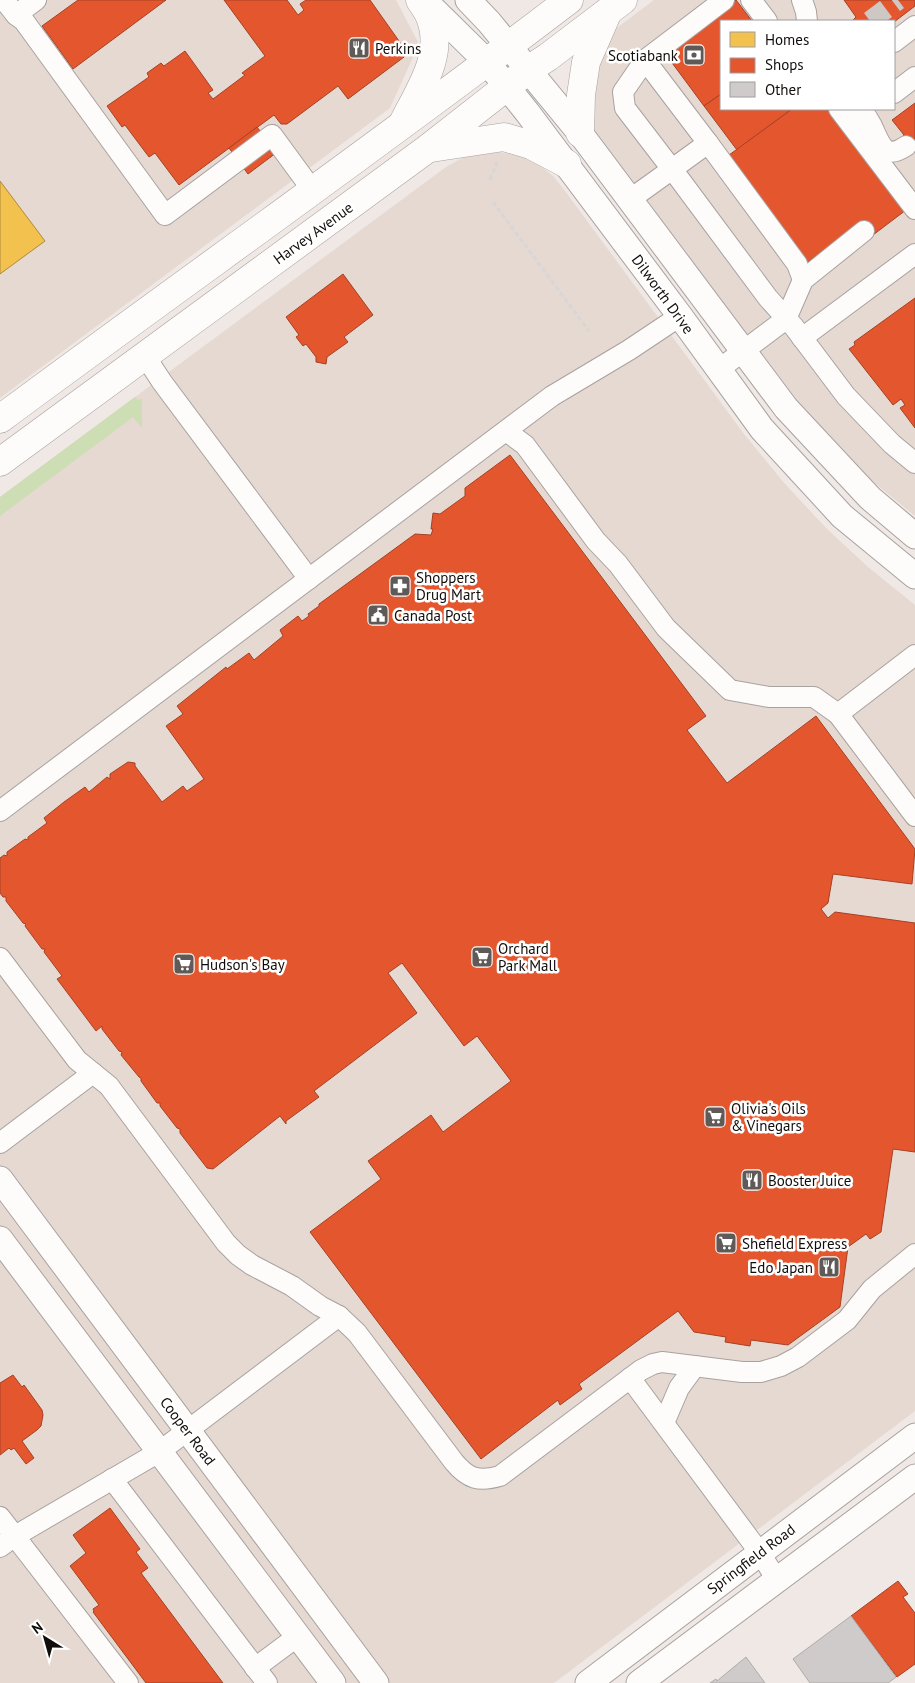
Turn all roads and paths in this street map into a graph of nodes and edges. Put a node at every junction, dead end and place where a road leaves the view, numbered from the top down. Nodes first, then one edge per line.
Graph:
1 (36, 0) edge
2 (420, 0) edge
3 (424, 0) edge
4 (468, 0) edge
5 (569, 0) edge
6 (724, 0) edge
7 (751, 0) edge
8 (802, 0) edge
9 (615, 6) edge
10 (10, 8) edge
11 (766, 20) edge
12 (807, 20) edge
13 (915, 26) edge
14 (895, 41) edge
15 (509, 46) junction
16 (645, 60) junction
17 (487, 62) junction
18 (528, 70) junction
19 (915, 77) edge
20 (507, 87) junction
21 (895, 92) edge
22 (840, 110) edge
23 (866, 110) edge
24 (400, 128) junction
25 (580, 133) junction
26 (708, 143) junction
27 (906, 146) dead end
28 (427, 149) junction
29 (498, 157) dead end
30 (567, 164) junction
31 (672, 169) junction
32 (490, 180) dead end
33 (313, 191) junction
34 (630, 200) junction
35 (492, 202) dead end
36 (915, 210) edge
37 (864, 231) dead end
38 (915, 254) edge
39 (803, 280) junction
40 (154, 304) junction
41 (680, 316) junction
42 (786, 319) junction
43 (589, 331) dead end
44 (802, 338) junction
45 (743, 351) junction
46 (145, 356) junction
47 (718, 370) junction
48 (0, 419) edge
49 (506, 431) junction
50 (0, 462) edge
51 (915, 463) edge
52 (915, 536) edge
53 (915, 576) edge
54 (309, 579) junction
55 (915, 656) edge
56 (838, 714) junction
57 (0, 811) edge
58 (915, 816) edge
59 (0, 958) edge
60 (93, 1073) junction
61 (0, 1143) edge
62 (0, 1179) edge
63 (0, 1239) edge
64 (915, 1254) edge
65 (339, 1316) junction
66 (695, 1366) junction
67 (630, 1378) junction
68 (664, 1423) junction
69 (187, 1431) junction
70 (915, 1436) edge
71 (159, 1452) junction
72 (915, 1477) edge
73 (112, 1479) junction
74 (0, 1517) edge
75 (7, 1541) edge
76 (760, 1552) junction
77 (777, 1580) junction
78 (298, 1636) junction
79 (261, 1675) edge
80 (128, 1683) edge
81 (333, 1683) edge
82 (376, 1683) edge
83 (588, 1683) edge
84 (639, 1683) edge

1 - 10 lane
2 - 24 highway
3 - 17 main road, Dilworth Drive
4 - 15 main road, Dilworth Drive
5 - 15 highway
6 - 16 lane
7 - 11 lane
8 - 12 lane
9 - 18 highway, Harvey Avenue
9 - 25 highway
10 - 33 lane
13 - 14 lane
15 - 17 highway
15 - 18 main road, Dilworth Drive
16 - 26 lane
16 - 31 lane
17 - 20 main road, Dilworth Drive
17 - 24 highway
18 - 20 highway, Harvey Avenue
18 - 25 main road, Dilworth Drive
19 - 21 lane
20 - 28 highway, Harvey Avenue
20 - 30 main road, Dilworth Drive
22 - 36 lane
23 - 27 lane
24 - 33 highway
25 - 34 main road, Dilworth Drive
26 - 31 lane
26 - 39 lane
28 - 30 highway
28 - 46 highway, Harvey Avenue
29 - 32 path
30 - 41 main road, Dilworth Drive
31 - 34 lane
31 - 42 lane
33 - 40 highway
34 - 45 main road, Dilworth Drive
35 - 43 path
37 - 39 lane
38 - 44 lane
39 - 42 lane
40 - 46 highway
40 - 48 highway
41 - 47 main road, Dilworth Drive
41 - 49 lane
42 - 44 lane
42 - 45 lane
44 - 51 lane
45 - 47 lane
45 - 52 main road, Dilworth Drive
46 - 50 highway, Harvey Avenue
46 - 54 lane
47 - 53 main road, Dilworth Drive
49 - 54 lane
49 - 56 lane
54 - 57 lane
55 - 56 lane
56 - 58 lane
59 - 60 lane
60 - 61 lane
60 - 65 lane
62 - 69 main road, Cooper Road
63 - 71 main road
64 - 66 lane
65 - 67 lane
65 - 69 lane
66 - 67 lane
66 - 68 lane
67 - 68 lane
68 - 76 lane
69 - 71 lane
69 - 82 main road, Cooper Road
70 - 76 main road, Springfield Road
71 - 73 lane
71 - 78 main road
72 - 77 main road
73 - 75 lane
73 - 79 lane
74 - 75 lane
75 - 80 lane
76 - 77 lane
76 - 83 main road, Springfield Road
77 - 84 main road
78 - 79 lane
78 - 81 main road

